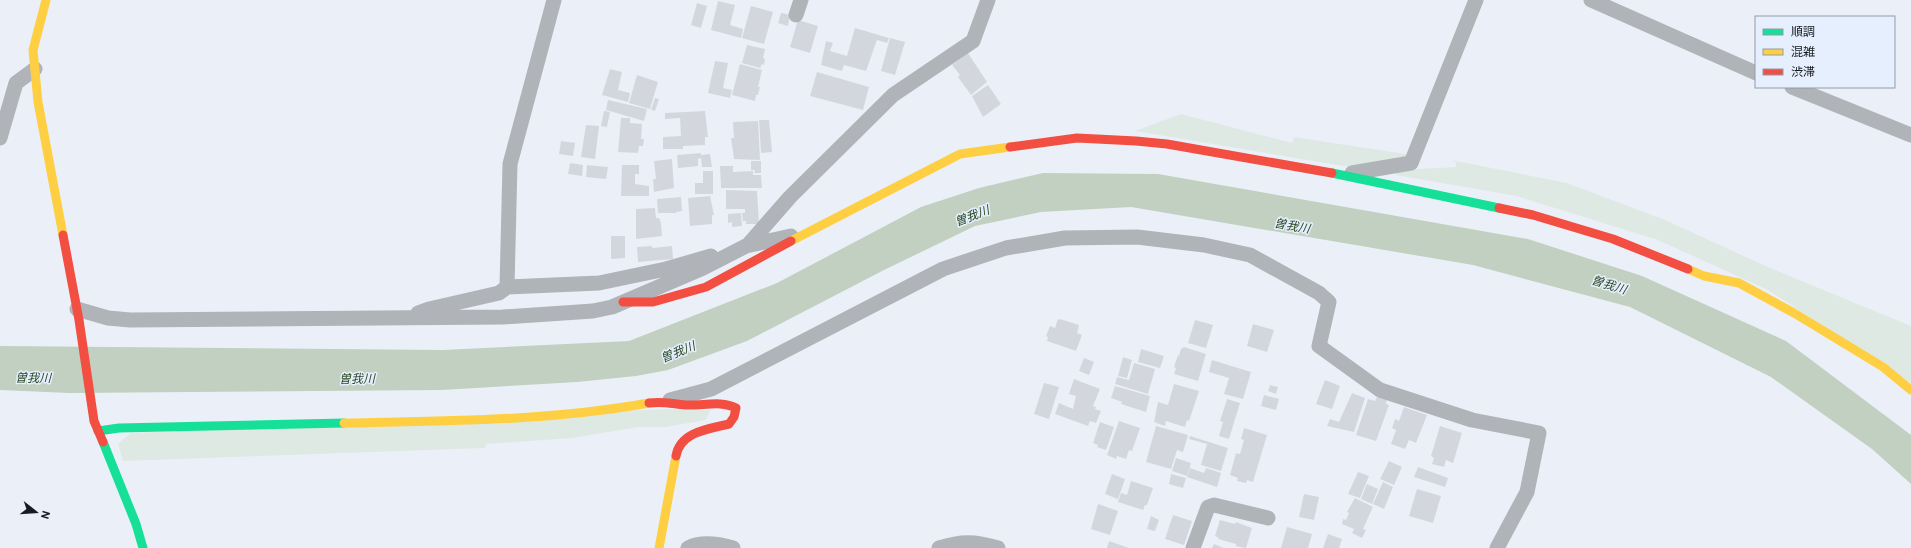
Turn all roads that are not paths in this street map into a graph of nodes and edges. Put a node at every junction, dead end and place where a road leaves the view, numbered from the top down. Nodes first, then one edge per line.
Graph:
1 (46, 0) edge
2 (554, 0) edge
3 (801, 0) edge
4 (988, 0) edge
5 (1476, 0) edge
6 (1591, 0) edge
7 (796, 15) dead end
8 (35, 69) junction
9 (1755, 73) edge
10 (1794, 88) edge
11 (1911, 135) edge
12 (0, 138) edge
13 (1343, 175) junction
14 (805, 233) junction
15 (748, 245) junction
16 (507, 287) junction
17 (622, 302) junction
18 (78, 315) junction
19 (404, 319) junction
20 (1911, 390) edge
21 (663, 402) junction
22 (98, 431) junction
23 (1268, 518) dead end
24 (143, 548) edge
25 (659, 548) edge
26 (688, 548) edge
27 (733, 548) edge
28 (939, 548) edge
29 (998, 548) edge
30 (1193, 548) edge
31 (1497, 548) edge

1 - 8 street
2 - 16 street
3 - 7 street
4 - 15 street
5 - 13 street
6 - 9 street
8 - 12 street
8 - 18 street
10 - 11 street
13 - 14 street
13 - 20 street
14 - 15 street
14 - 17 street
15 - 16 street
15 - 17 street
16 - 19 street
17 - 19 street
18 - 19 street
18 - 22 street
21 - 22 street
21 - 25 street
21 - 31 street
22 - 24 street
23 - 30 street
26 - 27 street
28 - 29 street

